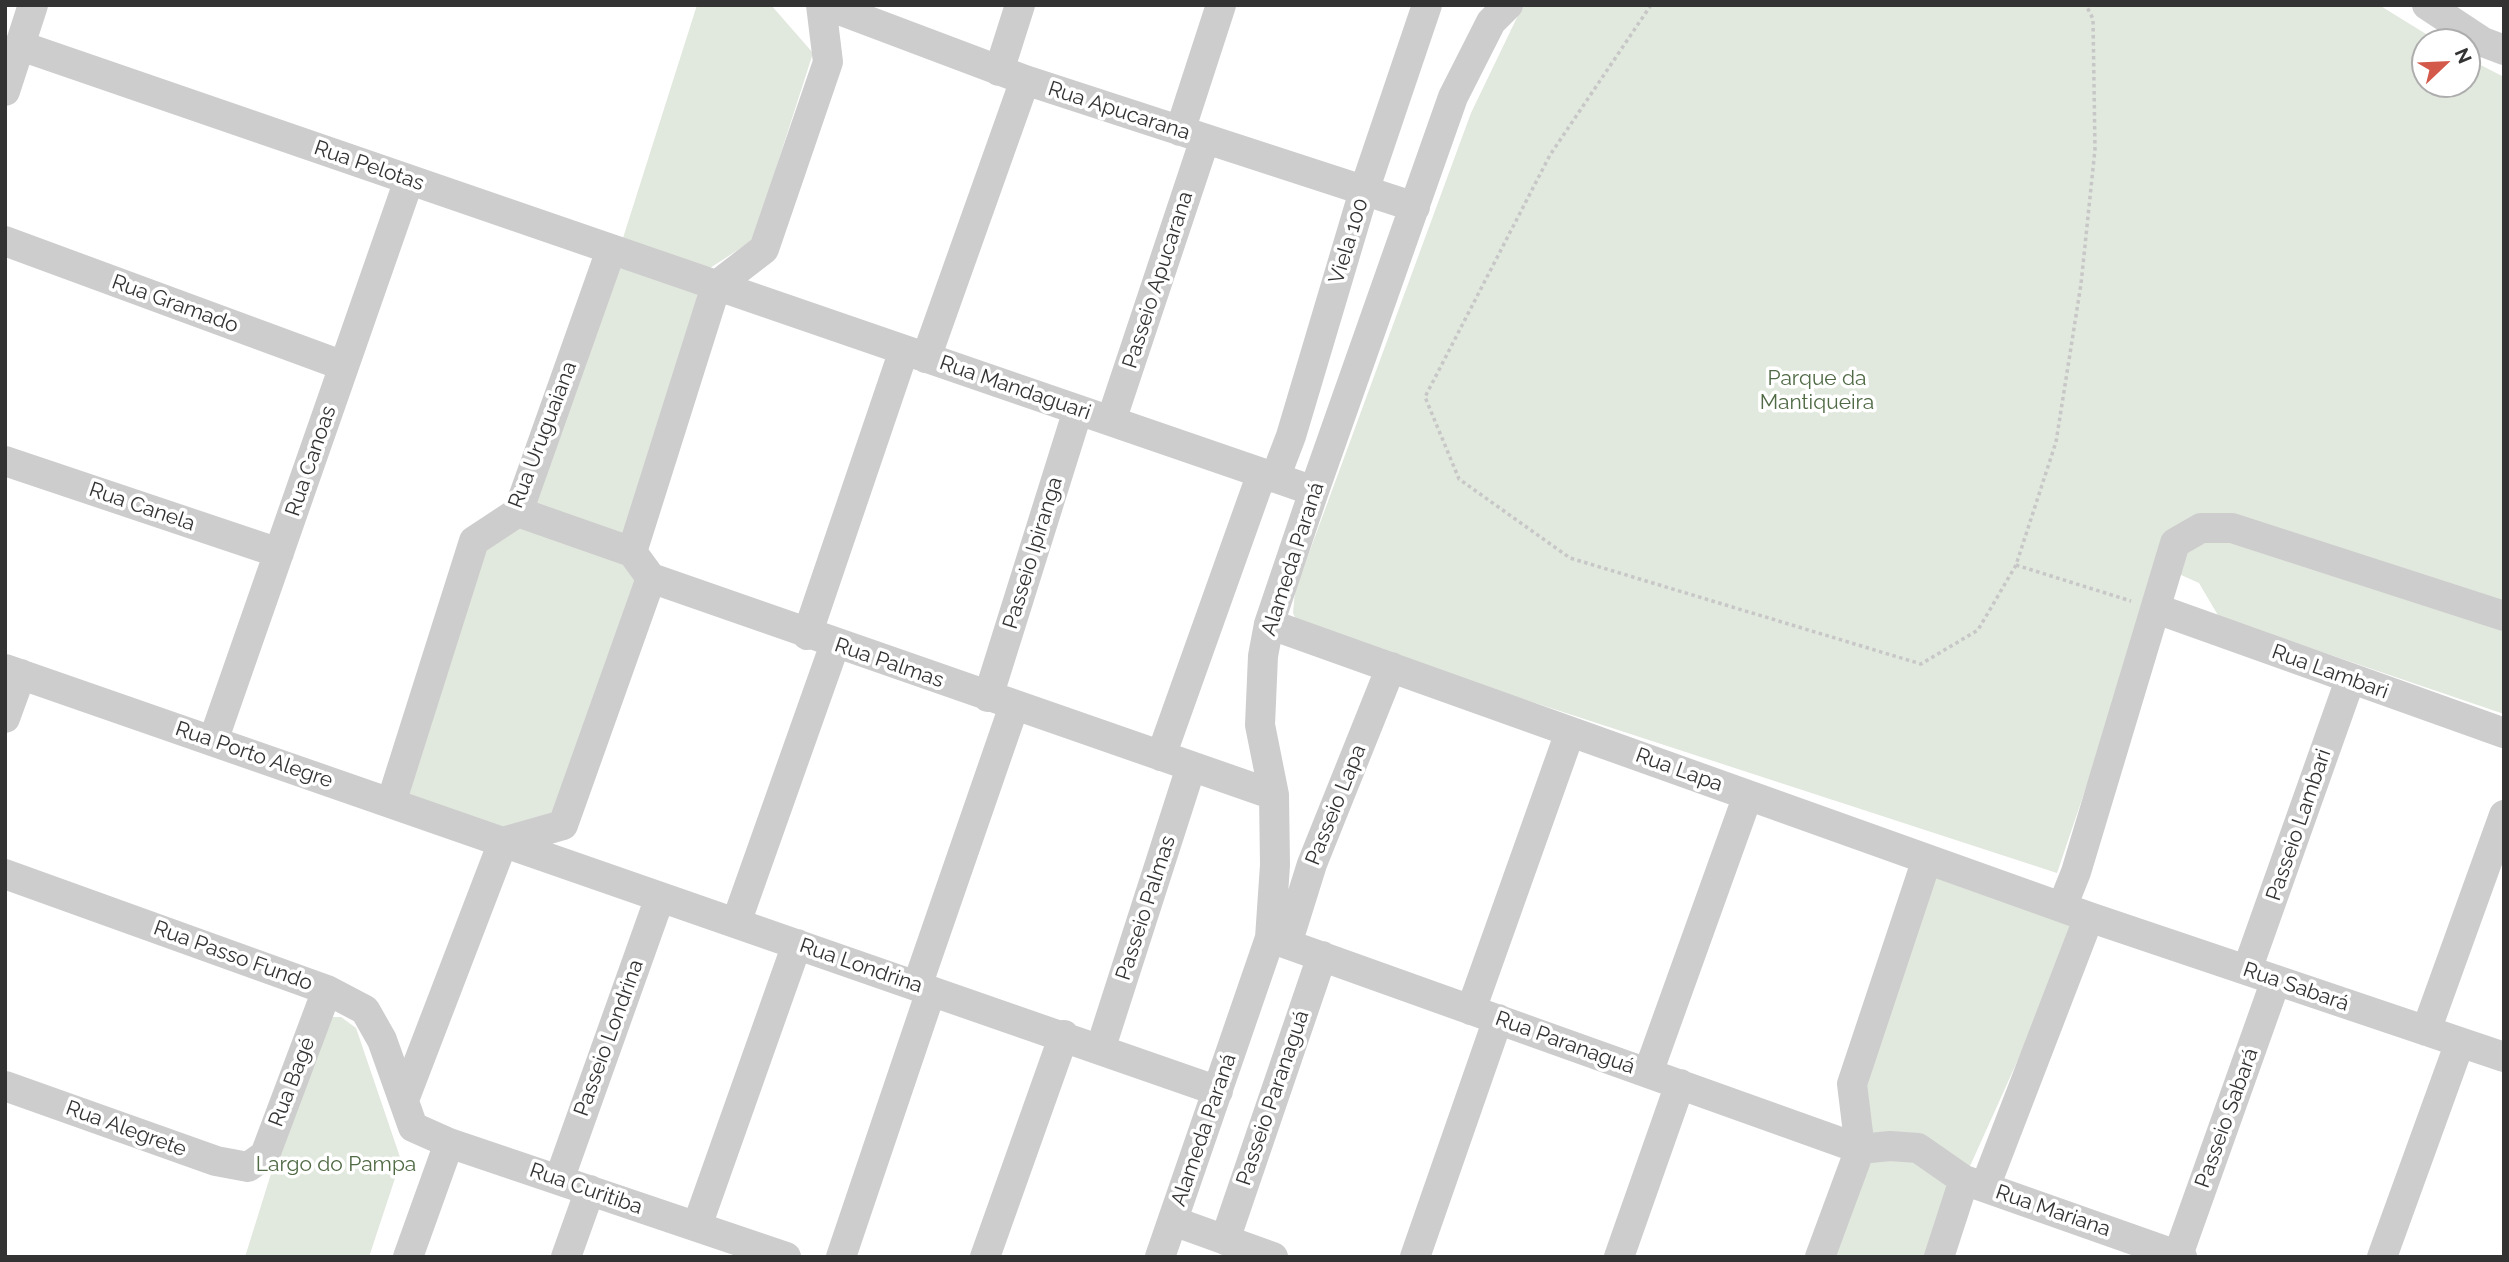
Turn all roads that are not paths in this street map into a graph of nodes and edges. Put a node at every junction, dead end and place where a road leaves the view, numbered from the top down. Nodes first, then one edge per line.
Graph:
1 (33, 5) edge
2 (824, 5) edge
3 (1020, 5) edge
4 (1221, 5) edge
5 (1427, 5) edge
6 (1508, 5) edge
7 (2427, 5) edge
8 (21, 46) junction
9 (2504, 50) edge
10 (1012, 76) junction
11 (5, 91) edge
12 (1192, 135) junction
13 (409, 180) junction
14 (1364, 191) junction
15 (1415, 207) junction
16 (5, 241) edge
17 (611, 250) junction
18 (716, 286) junction
19 (915, 354) junction
20 (344, 366) junction
21 (1078, 410) junction
22 (1111, 421) junction
23 (5, 461) edge
24 (1269, 475) junction
25 (1314, 491) junction
26 (518, 512) junction
27 (632, 552) junction
28 (279, 553) junction
29 (651, 578) junction
30 (2157, 609) junction
31 (2504, 616) edge
32 (1269, 624) junction
33 (807, 635) junction
34 (835, 644) junction
35 (1391, 667) junction
36 (13, 672) edge
37 (2350, 680) junction
38 (1001, 701) junction
39 (5, 718) edge
40 (1570, 732) junction
41 (2504, 733) edge
42 (213, 741) junction
43 (1161, 757) junction
44 (1191, 767) junction
45 (1273, 795) junction
46 (1748, 795) junction
47 (391, 803) junction
48 (2504, 815) edge
49 (503, 842) junction
50 (1927, 859) junction
51 (5, 874) edge
52 (660, 897) junction
53 (2075, 912) junction
54 (736, 923) junction
55 (1278, 941) junction
56 (797, 944) junction
57 (1322, 956) junction
58 (2247, 971) junction
59 (2276, 980) junction
60 (924, 988) junction
61 (327, 989) junction
62 (1485, 1014) junction
63 (2427, 1031) junction
64 (1064, 1035) junction
65 (2460, 1042) junction
66 (1100, 1049) junction
67 (2504, 1057) edge
68 (1648, 1073) junction
69 (1680, 1084) junction
70 (5, 1086) edge
71 (1218, 1091) junction
72 (404, 1100) junction
73 (449, 1143) junction
74 (1860, 1149) junction
75 (248, 1167) joint
76 (559, 1180) junction
77 (1974, 1184) junction
78 (590, 1191) junction
79 (1173, 1221) junction
80 (697, 1226) junction
81 (1225, 1240) junction
82 (724, 1247) edge
83 (2147, 1251) edge
84 (2180, 1256) edge
85 (408, 1257) edge
86 (566, 1257) edge
87 (786, 1257) edge
88 (841, 1257) edge
89 (985, 1257) edge
90 (1160, 1257) edge
91 (1273, 1257) edge
92 (1415, 1257) edge
93 (1619, 1257) edge
94 (1820, 1257) edge
95 (1939, 1257) edge
96 (2382, 1257) edge

1 - 8 street
2 - 10 street, Rua Apucarana
2 - 18 street
3 - 10 street
4 - 12 street, Passeio Apucarana
5 - 14 street, Viela 100
6 - 15 street, Alameda Paraná
7 - 9 street
8 - 11 street
8 - 13 street, Rua Pelotas
10 - 12 street, Rua Apucarana
10 - 19 street
12 - 14 street, Rua Apucarana
12 - 22 street, Passeio Apucarana
13 - 17 street, Rua Pelotas
13 - 20 street, Rua Canoas
14 - 15 street, Rua Apucarana
14 - 24 street, Viela 100
15 - 25 street, Alameda Paraná
16 - 20 street, Rua Gramado
17 - 18 street, Rua Pelotas
17 - 26 street, Rua Uruguaiana
18 - 19 street, Rua Mandaguari
18 - 27 street
19 - 21 street, Rua Mandaguari
19 - 33 street
20 - 28 street, Rua Canoas
21 - 22 street, Rua Mandaguari
21 - 38 street, Passeio Ipiranga
22 - 24 street, Rua Mandaguari
23 - 28 street, Rua Canela
24 - 25 street, Rua Mandaguari
24 - 43 street
25 - 32 street, Alameda Paraná
26 - 27 street
26 - 47 street, Rua Uruguaiana
27 - 29 street
28 - 42 street, Rua Canoas
29 - 33 street, Rua Palmas
29 - 49 street
30 - 31 street
30 - 37 street, Rua Lambari
30 - 53 street
32 - 35 street, Rua Lapa
32 - 45 street, Alameda Paraná
33 - 34 street, Rua Palmas
34 - 38 street, Rua Palmas
34 - 54 street
35 - 40 street, Rua Lapa
35 - 55 street, Passeio Lapa
36 - 39 street
36 - 42 street, Rua Porto Alegre
37 - 41 street, Rua Lambari
37 - 58 street, Passeio Lambari
38 - 43 street, Rua Palmas
38 - 60 street
40 - 46 street, Rua Lapa
40 - 62 street
42 - 47 street, Rua Porto Alegre
43 - 44 street, Rua Palmas
44 - 45 street, Rua Palmas
44 - 66 street, Passeio Palmas
45 - 55 street, Alameda Paraná
46 - 50 street, Rua Lapa
46 - 68 street
47 - 49 street, Rua Porto Alegre
48 - 63 street
49 - 52 street, Rua Londrina
49 - 72 street
50 - 53 street, Rua Lapa
50 - 74 street
51 - 61 street, Rua Passo Fundo
52 - 54 street, Rua Londrina
52 - 76 street, Passeio Londrina
53 - 58 street, Rua Sabará
53 - 77 street
54 - 56 street, Rua Londrina
55 - 57 street, Rua Paranaguá
55 - 71 street, Alameda Paraná
56 - 60 street, Rua Londrina
56 - 80 street
57 - 62 street, Rua Paranaguá
57 - 81 street, Passeio Paranaguá
58 - 59 street, Rua Sabará
59 - 63 street, Rua Sabará
59 - 84 street, Passeio Sabará
60 - 64 street, Rua Londrina
60 - 88 street
61 - 72 street, Rua Passo Fundo
61 - 75 street, Rua Bagé
62 - 68 street, Rua Paranaguá
62 - 92 street
63 - 65 street, Rua Sabará
64 - 66 street, Rua Londrina
64 - 89 street
65 - 67 street, Rua Sabará
65 - 96 street
66 - 71 street, Rua Londrina
68 - 69 street, Rua Paranaguá
69 - 74 street, Rua Paranaguá
69 - 93 street
70 - 75 street, Rua Alegrete
71 - 79 street, Alameda Paraná
72 - 73 street, Rua Curitiba
73 - 76 street, Rua Curitiba
73 - 85 street
74 - 77 street, Rua Mariana
74 - 94 street
76 - 78 street, Rua Curitiba
77 - 83 street, Rua Mariana
77 - 95 street
78 - 80 street, Rua Curitiba
78 - 86 street
79 - 81 street
79 - 90 street, Alameda Paraná
80 - 82 street, Rua Curitiba
81 - 91 street
82 - 87 street, Rua Curitiba
83 - 84 street, Rua Mariana

